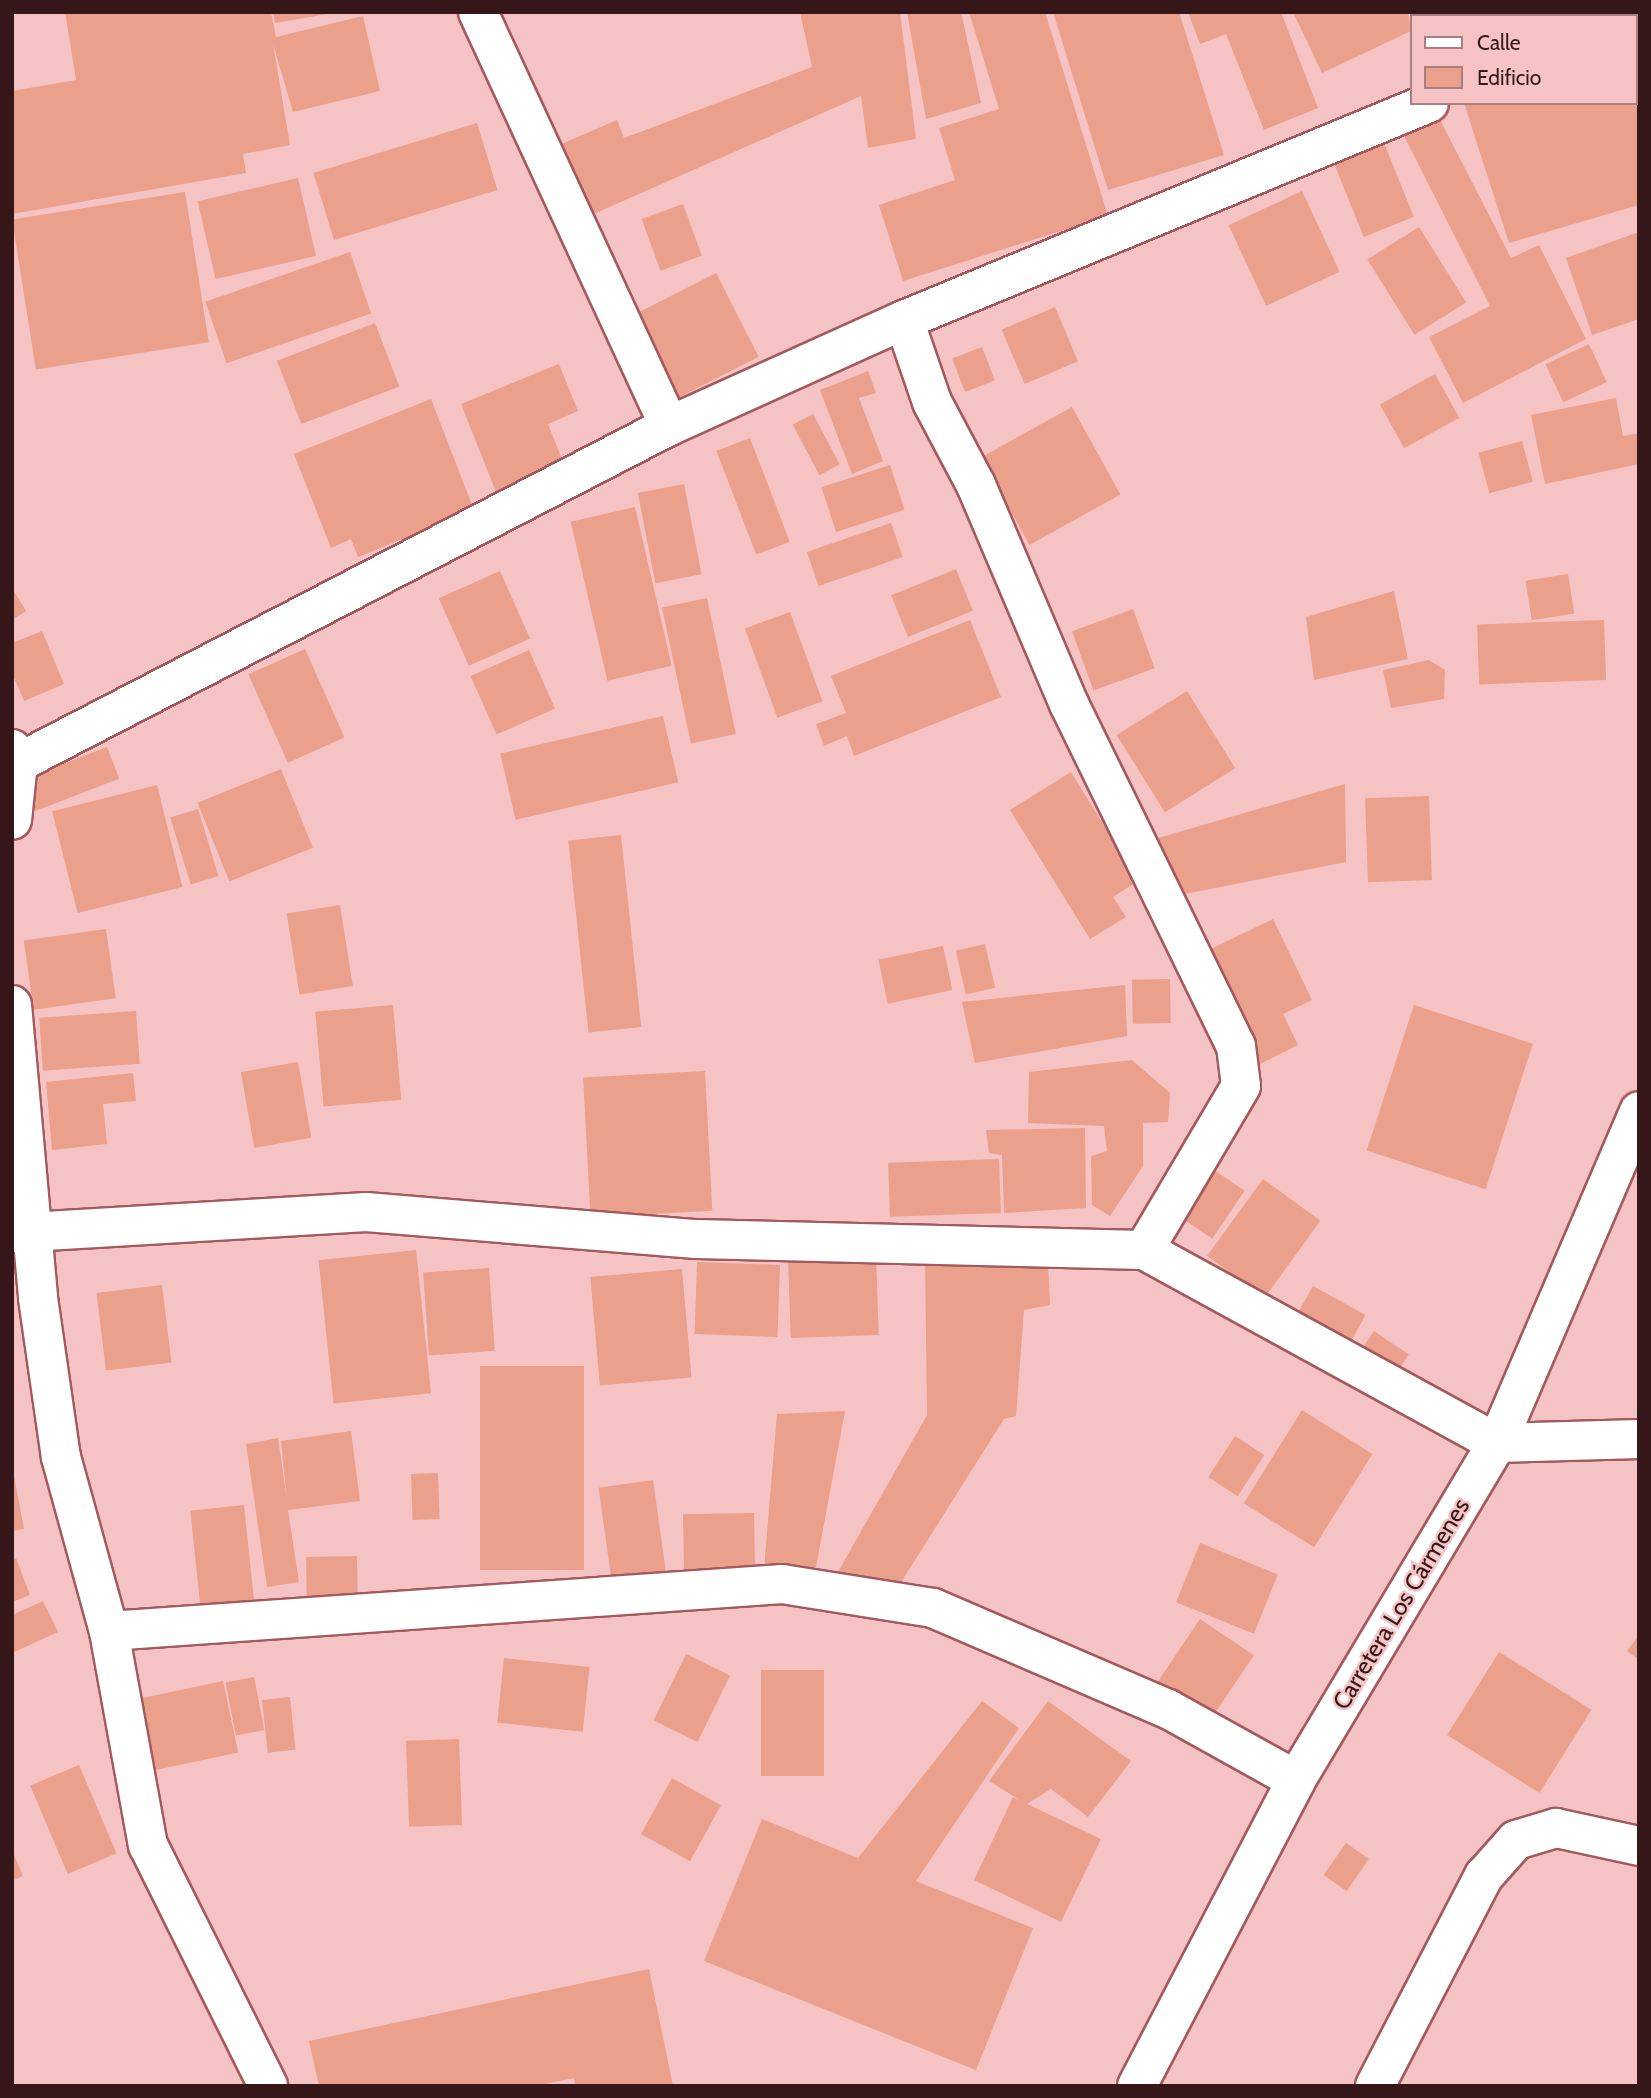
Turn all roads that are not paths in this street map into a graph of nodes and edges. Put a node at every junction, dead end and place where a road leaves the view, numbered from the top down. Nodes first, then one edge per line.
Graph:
1 (478, 12) edge
2 (1424, 105) edge
3 (904, 320) junction
4 (669, 426) junction
5 (14, 759) edge
6 (12, 820) edge
7 (12, 1005) edge
8 (1639, 1111) edge
9 (24, 1230) edge
10 (1144, 1250) junction
11 (1639, 1439) edge
12 (1497, 1443) junction
13 (109, 1631) junction
14 (1296, 1780) junction
15 (1639, 1846) edge
16 (268, 2086) edge
17 (1137, 2086) edge
18 (1375, 2086) edge

1 - 4 street
2 - 3 street
3 - 4 street
3 - 10 street
4 - 5 street
5 - 6 street
7 - 9 street
8 - 12 street, Carretera Los Cármenes
9 - 10 street
9 - 13 street
10 - 12 street
11 - 12 street
12 - 14 street, Carretera Los Cármenes
13 - 14 street
13 - 16 street
14 - 17 street, Carretera Los Cármenes
15 - 18 street

